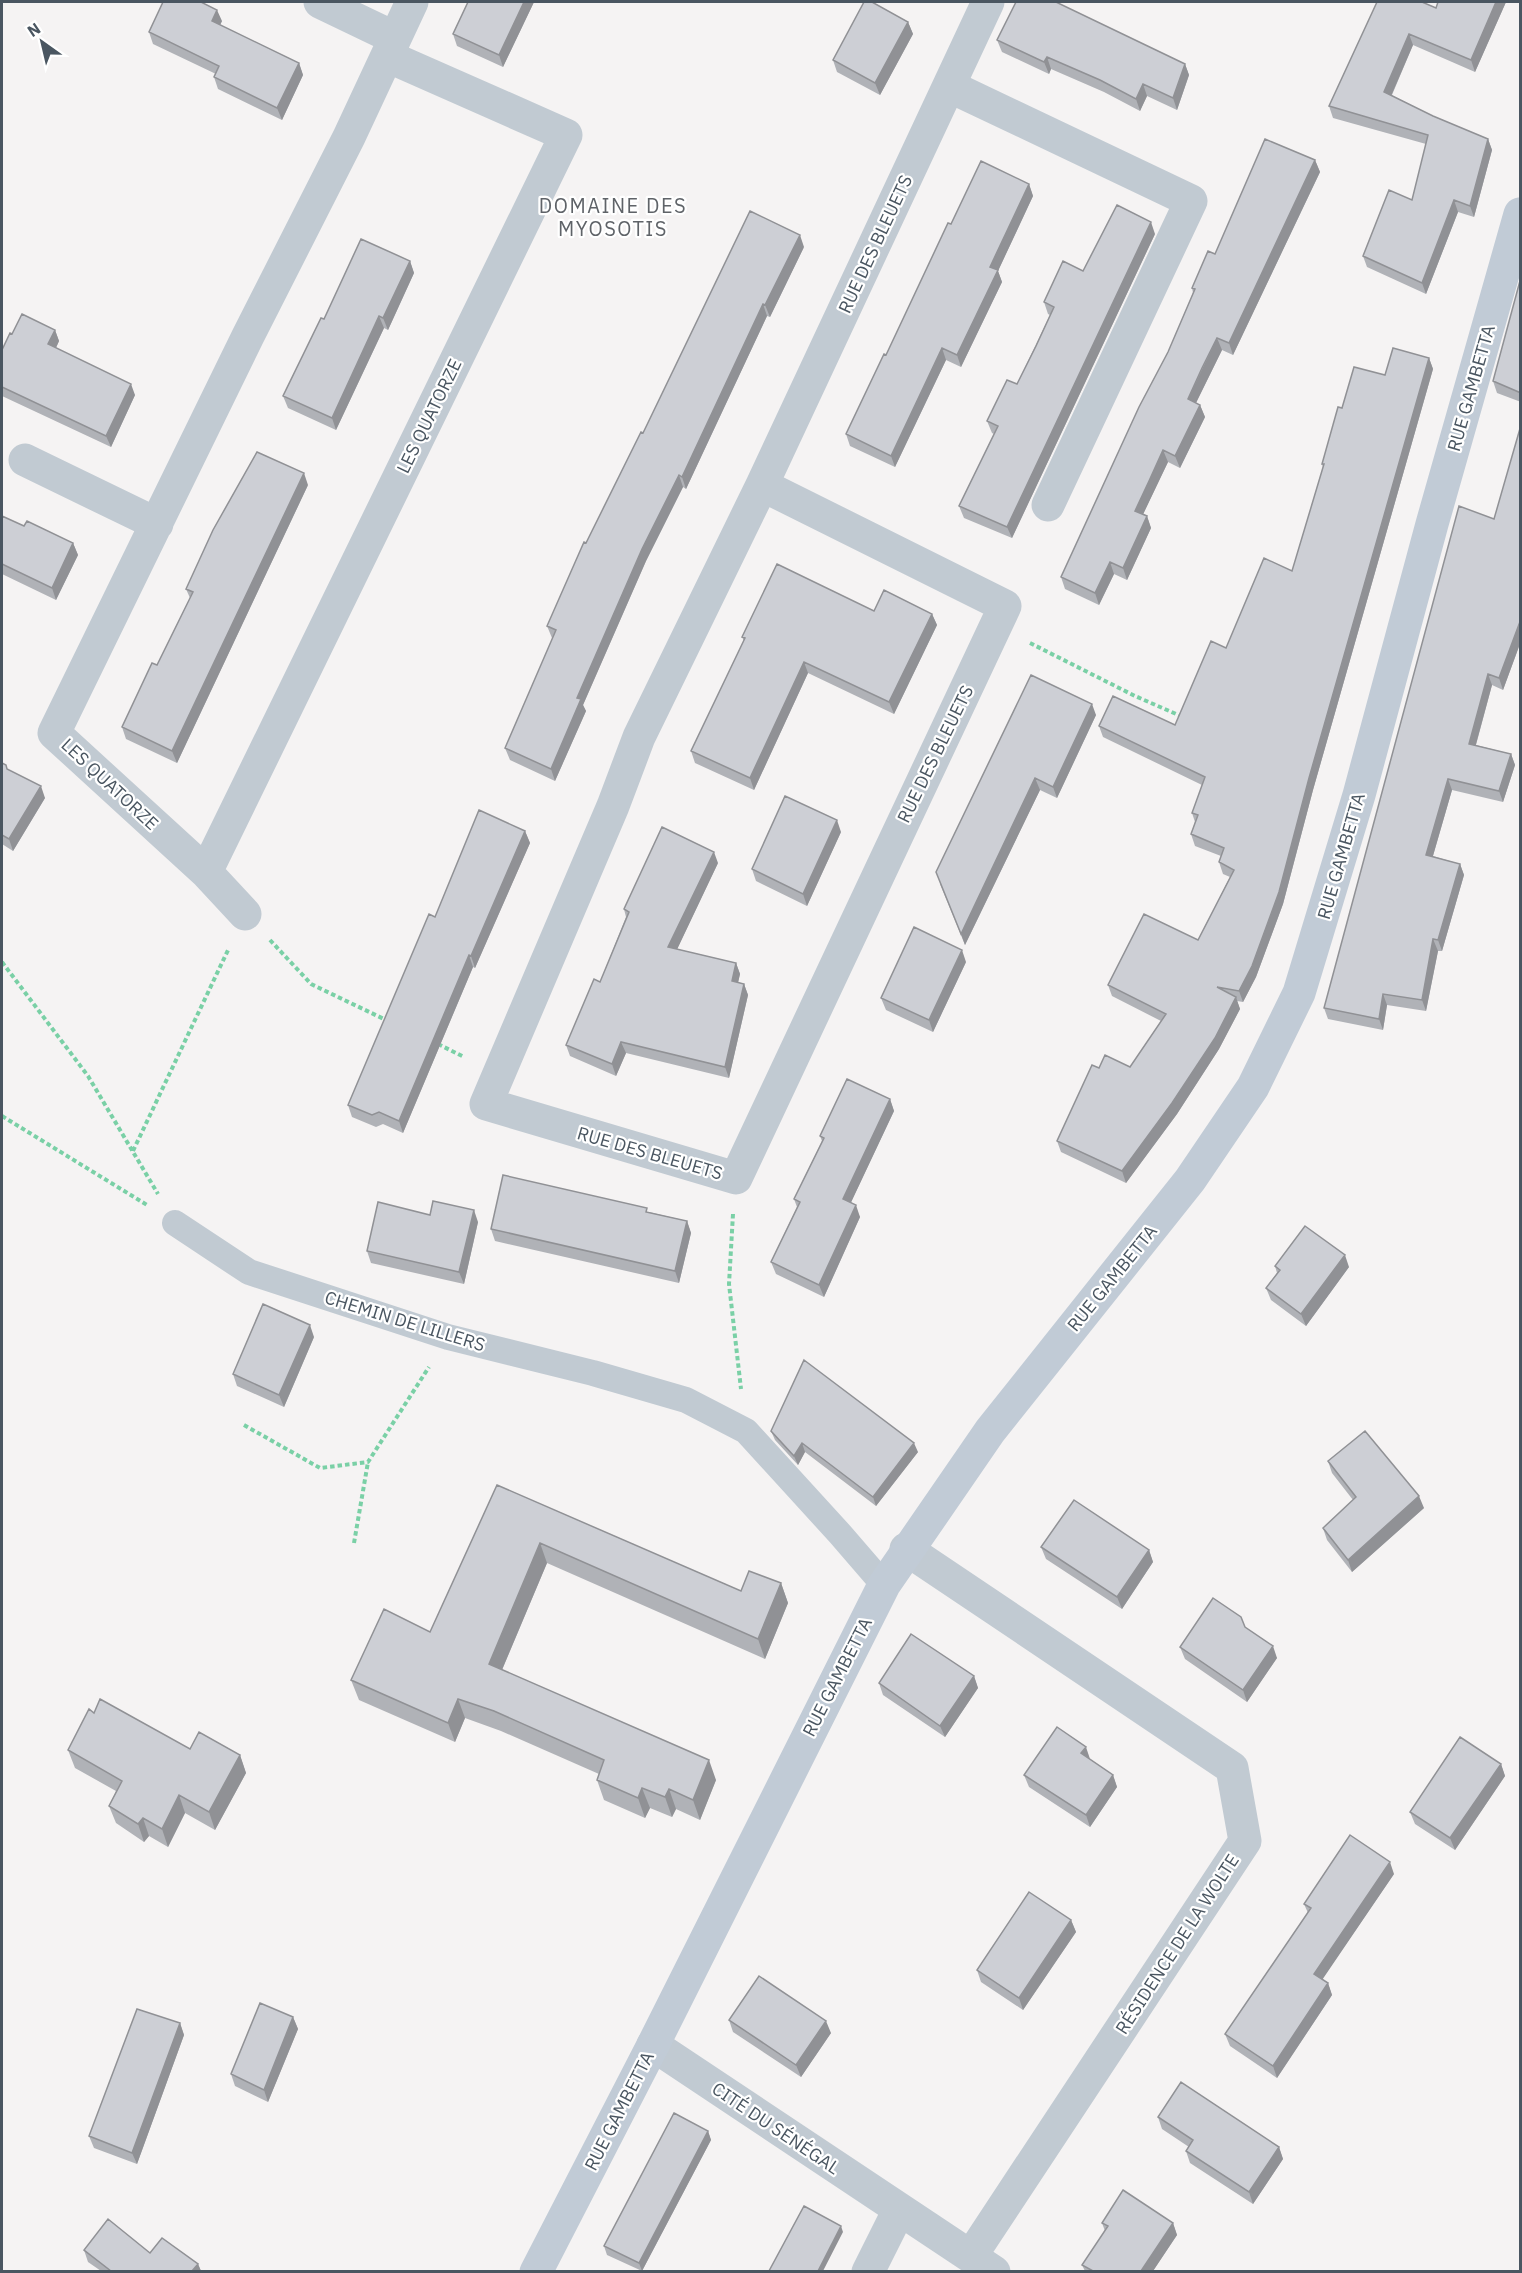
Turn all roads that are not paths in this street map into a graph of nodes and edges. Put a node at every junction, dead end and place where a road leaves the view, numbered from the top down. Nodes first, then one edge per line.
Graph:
1 (320, 2) edge
2 (412, 2) edge
3 (988, 2) edge
4 (391, 47) junction
5 (949, 86) junction
6 (1521, 214) edge
7 (25, 460) dead end
8 (762, 485) junction
9 (1048, 505) dead end
10 (157, 524) junction
11 (206, 872) junction
12 (245, 914) road end
13 (176, 1223) road end
14 (906, 1549) junction
15 (884, 1585) junction
16 (653, 2045) junction
17 (899, 2210) junction
18 (982, 2264) edge
19 (536, 2271) edge
20 (868, 2271) edge

1 - 4 street, LES QUATORZE
2 - 4 street, LES QUATORZE
3 - 5 street, RUE DES BLEUETS
4 - 10 street, LES QUATORZE
4 - 11 street, LES QUATORZE
5 - 8 street, RUE DES BLEUETS
5 - 9 street
6 - 14 main road, RUE GAMBETTA
7 - 10 street
8 - 8 street, RUE DES BLEUETS
10 - 11 street, LES QUATORZE
11 - 12 street, LES QUATORZE
13 - 15 lane, CHEMIN DE LILLERS
14 - 15 main road, RUE GAMBETTA
14 - 18 street, RÉSIDENCE DE LA WOLTE
15 - 16 main road, RUE GAMBETTA
16 - 17 street, CITÉ DU SÉNÉGAL
16 - 19 main road, RUE GAMBETTA
17 - 18 street, CITÉ DU SÉNÉGAL
17 - 20 street

